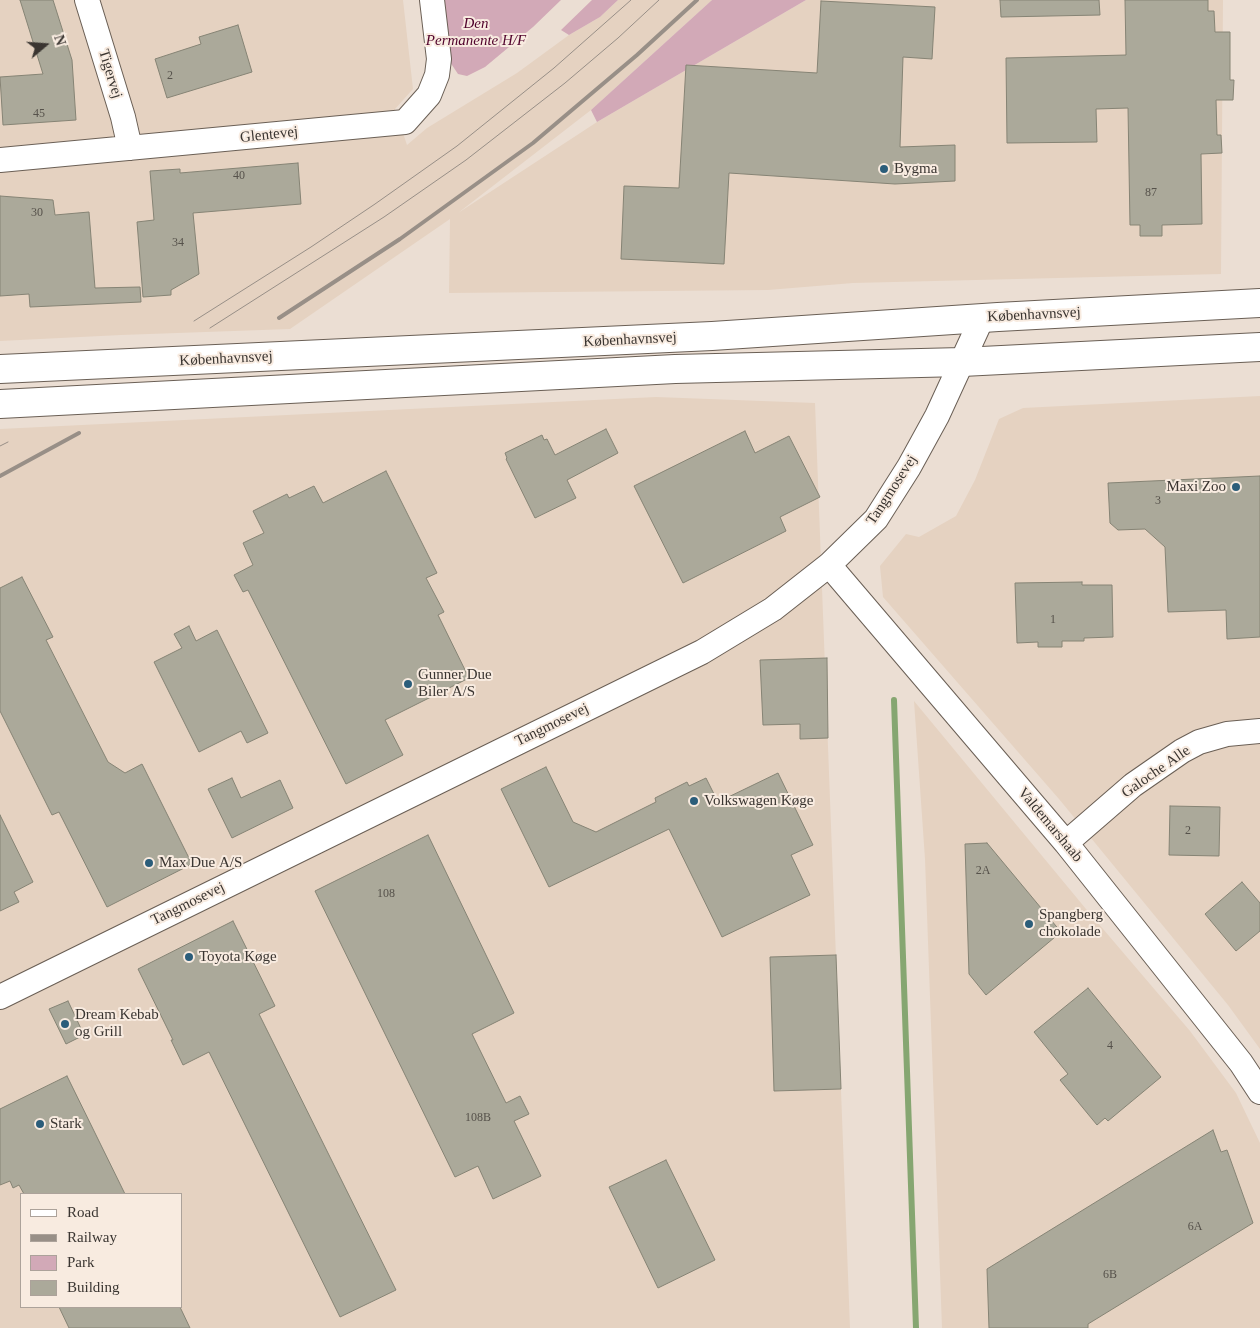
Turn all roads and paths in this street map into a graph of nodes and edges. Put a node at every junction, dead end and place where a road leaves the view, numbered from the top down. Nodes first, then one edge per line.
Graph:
1 (87, 0) edge
2 (432, 0) edge
3 (130, 148) junction
4 (0, 160) edge
5 (1260, 303) edge
6 (982, 318) junction
7 (1260, 347) edge
8 (962, 362) junction
9 (0, 369) edge
10 (0, 404) edge
11 (829, 565) junction
12 (1260, 731) edge
13 (1066, 843) junction
14 (0, 998) edge
15 (1260, 1092) edge

1 - 3 street, Tigervej
2 - 3 street, Glentevej
3 - 4 street, Glentevej
5 - 6 main road, Københavnsvej
6 - 8 street, Tangmosevej
6 - 9 main road, Københavnsvej
7 - 8 main road
8 - 10 main road
8 - 11 street, Tangmosevej
11 - 13 street, Valdemarshaab
11 - 14 street, Tangmosevej
12 - 13 street, Galoche Alle
13 - 15 street, Valdemarshaab

